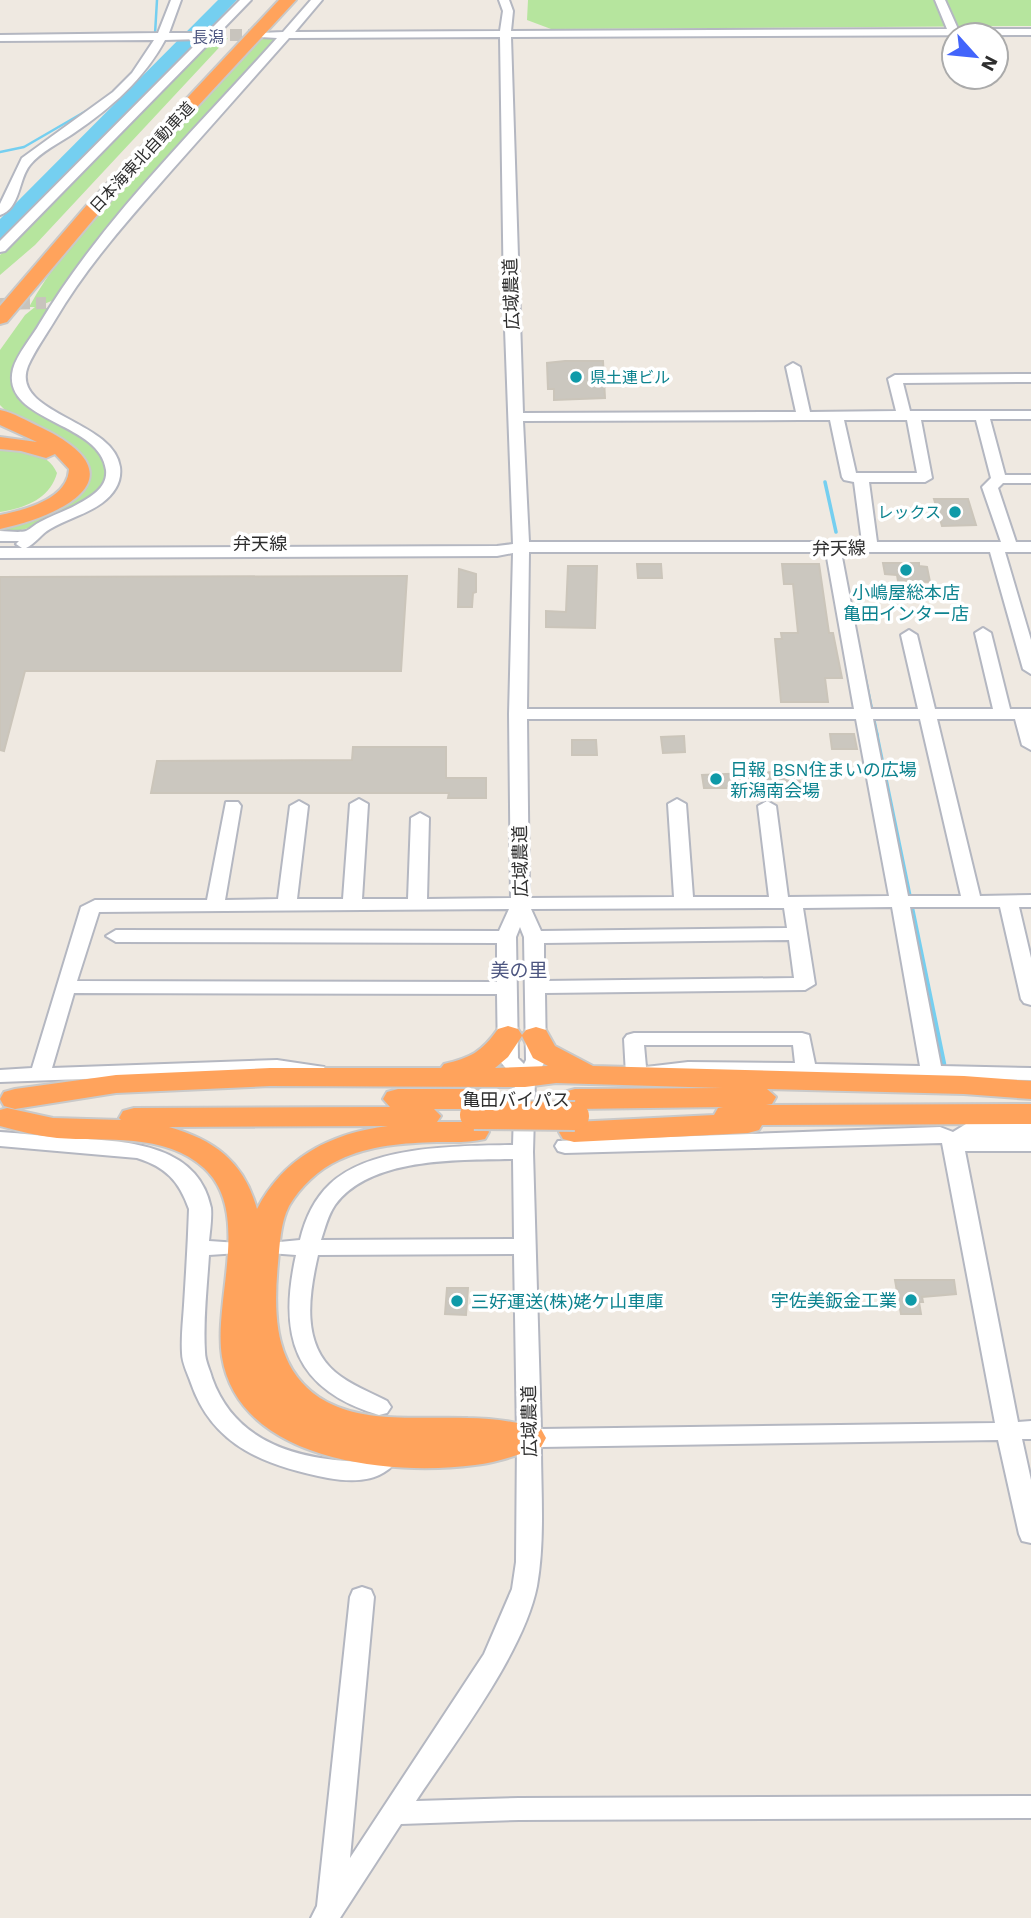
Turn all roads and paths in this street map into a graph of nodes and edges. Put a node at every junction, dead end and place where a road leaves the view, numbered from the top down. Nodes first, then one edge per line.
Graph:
1 (176, 0) edge
2 (246, 0) edge
3 (274, 0) edge
4 (288, 0) edge
5 (317, 0) edge
6 (516, 0) edge
7 (940, 0) edge
8 (506, 5) edge
9 (949, 21) edge
10 (1010, 32) edge
11 (1031, 32) edge
12 (940, 33) edge
13 (505, 34) junction
14 (230, 35) tunnel mouth
15 (264, 35) tunnel mouth
16 (286, 35) junction
17 (211, 36) junction
18 (157, 37) junction
19 (0, 38) edge
20 (0, 211) edge
21 (0, 248) edge
22 (47, 252) junction
23 (0, 290) edge
24 (0, 297) edge
25 (0, 318) edge
26 (0, 336) edge
27 (793, 367) dead end
28 (1031, 378) edge
29 (982, 415) junction
30 (1031, 415) edge
31 (0, 416) edge
32 (836, 416) junction
33 (909, 416) junction
34 (515, 417) junction
35 (804, 417) junction
36 (0, 443) edge
37 (861, 477) junction
38 (999, 479) junction
39 (1031, 479) edge
40 (0, 515) edge
41 (0, 522) edge
42 (0, 536) edge
43 (25, 540) junction
44 (0, 544) edge
45 (521, 547) junction
46 (870, 547) junction
47 (1003, 547) junction
48 (1031, 547) edge
49 (832, 549) junction
50 (0, 554) edge
51 (983, 632) dead end
52 (909, 635) dead end
53 (1031, 669) edge
54 (518, 714) junction
55 (869, 714) junction
56 (927, 714) junction
57 (1003, 714) junction
58 (1026, 714) edge
59 (1031, 745) edge
60 (359, 804) dead end
61 (677, 804) dead end
62 (232, 806) dead end
63 (299, 806) dead end
64 (767, 806) dead end
65 (420, 818) dead end
66 (1008, 901) junction
67 (1031, 901) edge
68 (684, 902) junction
69 (786, 902) junction
70 (972, 902) junction
71 (909, 903) junction
72 (215, 905) junction
73 (287, 905) junction
74 (352, 905) junction
75 (417, 905) junction
76 (520, 905) junction
77 (799, 934) junction
78 (116, 936) dead end
79 (506, 937) junction
80 (534, 937) junction
81 (535, 986) junction
82 (65, 987) junction
83 (508, 988) junction
84 (1031, 999) edge
85 (522, 1035) junction
86 (806, 1071) junction
87 (932, 1074) junction
88 (1031, 1074) edge
89 (40, 1075) junction
90 (597, 1075) junction
91 (636, 1075) junction
92 (350, 1077) junction
93 (416, 1078) junction
94 (525, 1079) junction
95 (1031, 1092) edge
96 (4, 1108) edge
97 (1031, 1114) edge
98 (474, 1115) junction
99 (572, 1123) junction
100 (1031, 1131) edge
101 (952, 1140) junction
102 (1031, 1144) edge
103 (523, 1152) junction
104 (526, 1246) junction
105 (198, 1248) junction
106 (231, 1248) dead end
107 (277, 1248) dead end
108 (310, 1248) junction
109 (379, 1407) dead end
110 (1019, 1430) edge
111 (529, 1437) junction
112 (380, 1462) junction
113 (1031, 1534) edge
114 (362, 1597) dead end
115 (1031, 1807) edge
116 (394, 1813) junction
117 (328, 1913) edge

1 - 18 street
2 - 17 street
3 - 22 highway, 日本海東北自動車道
4 - 22 highway, 日本海東北自動車道
5 - 16 street
6 - 8 street
7 - 9 street
8 - 13 street, 広域農道
10 - 11 street
12 - 13 street
13 - 16 street
13 - 34 street, 広域農道
14 - 17 street
15 - 16 street
16 - 43 street
17 - 18 street
17 - 21 street
18 - 19 street
18 - 20 street
22 - 23 highway
22 - 24 highway, 日本海東北自動車道
22 - 25 highway, 日本海東北自動車道
22 - 26 highway
27 - 35 street
28 - 33 street
29 - 30 street
29 - 33 street
29 - 38 street
31 - 41 highway
32 - 33 street
32 - 35 street
32 - 37 street
33 - 37 street
34 - 35 street
34 - 45 street, 広域農道
36 - 40 highway
37 - 46 street
38 - 39 street
38 - 47 street
42 - 43 street
43 - 44 street, 弁天線
43 - 45 street, 弁天線
45 - 49 street, 弁天線
45 - 50 street, 弁天線
45 - 54 street, 広域農道
46 - 47 street, 弁天線
46 - 49 street, 弁天線
47 - 48 street, 弁天線
47 - 53 street
49 - 55 street
51 - 57 street
52 - 56 street
54 - 55 street
54 - 76 street, 広域農道
55 - 56 street
55 - 71 street
56 - 57 street
56 - 70 street
57 - 58 street
58 - 59 street
60 - 74 street
61 - 68 street
62 - 72 street
63 - 73 street
64 - 69 street
65 - 75 street
66 - 67 street
66 - 70 street
66 - 84 street
68 - 69 street
68 - 76 street
69 - 71 street
69 - 77 street
70 - 71 street
71 - 87 street
72 - 73 street
72 - 82 street
73 - 74 street
74 - 75 street
75 - 76 street
76 - 79 street
76 - 80 street, 広域農道
77 - 80 street
77 - 81 street
78 - 79 street
79 - 83 street
80 - 81 street, 広域農道
81 - 85 street, 広域農道
82 - 83 street
82 - 89 street
83 - 85 street
85 - 90 highway
85 - 93 highway
85 - 94 street, 広域農道
85 - 94 street
86 - 87 street
86 - 91 street
86 - 91 street
87 - 88 street
89 - 92 street
89 - 96 street
90 - 91 highway
90 - 94 highway
91 - 95 highway
92 - 93 highway
92 - 96 highway
93 - 94 highway
94 - 103 street, 広域農道
95 - 99 highway, 亀田バイパス
96 - 98 highway, 亀田バイパス
96 - 105 street
96 - 112 highway
97 - 99 highway
98 - 99 highway
98 - 111 highway
99 - 101 street
100 - 101 street
101 - 102 street
101 - 110 street
103 - 104 street, 広域農道
103 - 108 street
104 - 108 street
104 - 111 street, 広域農道
105 - 106 street
105 - 112 street
107 - 108 street
108 - 109 street
110 - 111 street
110 - 113 street
111 - 112 highway
111 - 116 street, 広域農道
114 - 117 street
115 - 116 street
116 - 117 street, 広域農道

